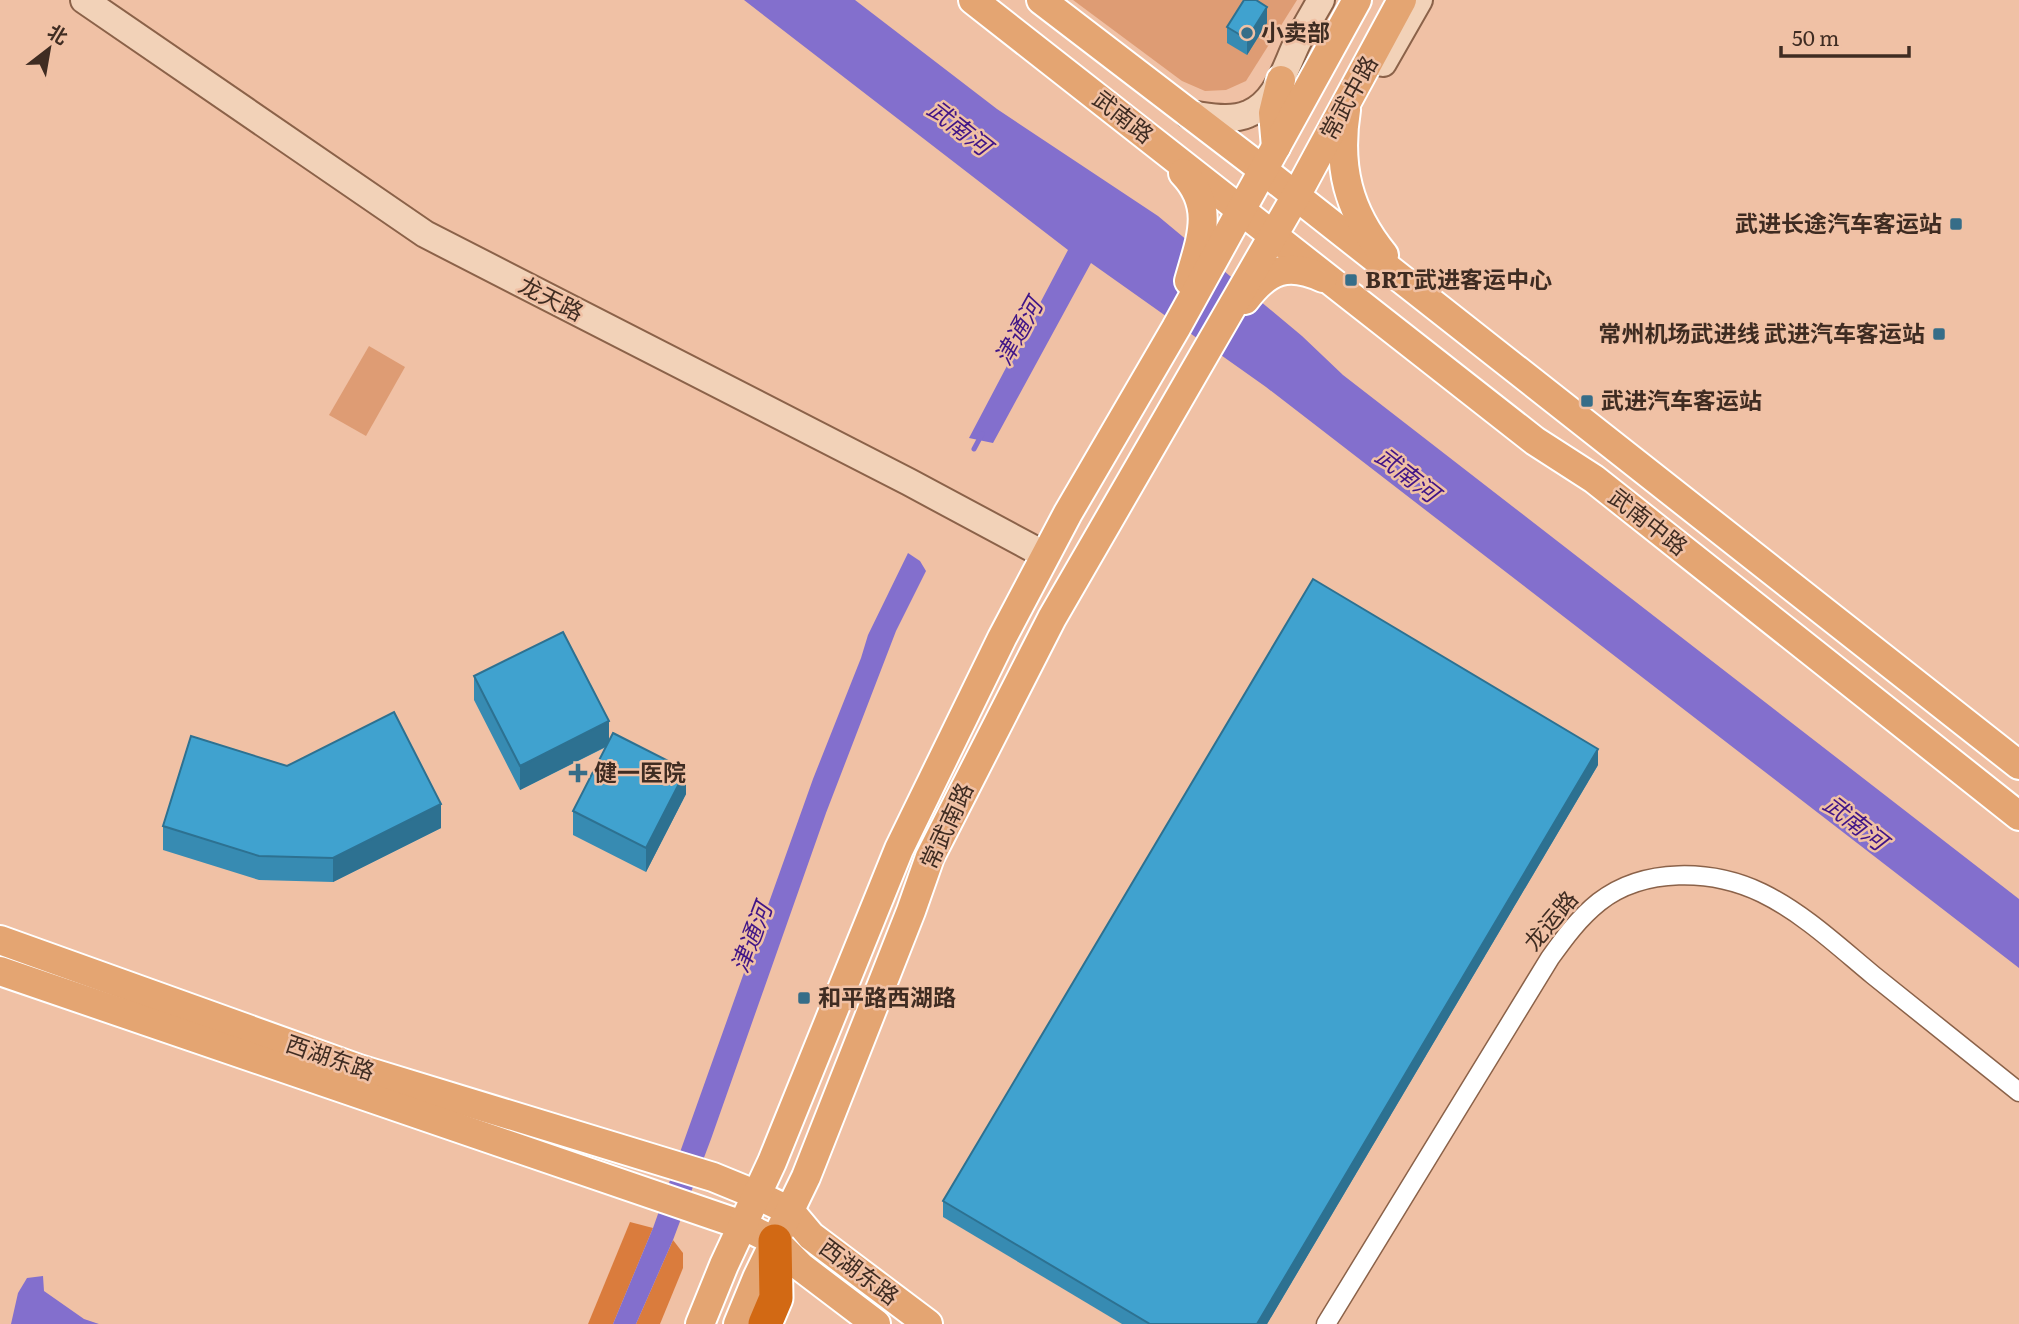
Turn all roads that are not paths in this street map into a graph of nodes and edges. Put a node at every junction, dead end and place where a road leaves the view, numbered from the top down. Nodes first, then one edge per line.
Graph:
1 (83, 0) edge
2 (973, 0) edge
3 (1041, 0) edge
4 (1321, 0) edge
5 (1357, 0) edge
6 (1402, 0) edge
7 (1419, 0) edge
8 (1281, 80) junction
9 (1348, 97) junction
10 (1188, 114) junction
11 (1343, 129) junction
12 (1146, 136) junction
13 (1270, 159) junction
14 (1296, 196) junction
15 (1242, 210) junction
16 (1273, 234) junction
17 (1209, 246) junction
18 (1252, 280) junction
19 (1336, 284) junction
20 (1411, 288) junction
21 (1045, 555) junction
22 (2019, 765) edge
23 (2019, 816) edge
24 (0, 940) edge
25 (0, 971) edge
26 (2019, 1092) edge
27 (757, 1195) junction
28 (790, 1212) junction
29 (743, 1225) junction
30 (775, 1241) junction
31 (700, 1324) edge
32 (738, 1324) edge
33 (765, 1324) edge
34 (876, 1324) edge
35 (928, 1324) edge
36 (1326, 1324) edge

1 - 21 street, 龙天路
2 - 12 main road, 武南路
3 - 10 main road, 武南路
4 - 8 street
5 - 13 main road, 常武中路
6 - 9 main road, 常武中路
7 - 11 street
8 - 10 street
8 - 13 main road
9 - 11 main road
9 - 14 main road, 常武中路
10 - 13 main road, 武南路
11 - 14 street
11 - 20 main road
12 - 15 main road, 武南路
12 - 17 main road
13 - 14 main road, 武南路
13 - 15 main road, 常武中路
14 - 16 main road, 常武中路
14 - 20 main road, 武南中路
15 - 16 main road, 武南路
15 - 17 main road
16 - 18 main road
16 - 19 main road, 武南中路
17 - 21 main road, 常武南路
18 - 19 main road
18 - 28 main road, 常武南路
19 - 23 main road, 武南中路
20 - 22 main road, 武南中路
21 - 27 main road, 常武南路
24 - 27 main road, 西湖东路
25 - 29 main road, 西湖东路
26 - 36 street, 龙运路
27 - 28 main road, 西湖东路
27 - 29 main road, 常武南路
28 - 30 main road, 常武南路
28 - 35 main road, 西湖东路
29 - 30 main road, 西湖东路
29 - 31 main road
30 - 32 main road, 常武南路
30 - 33 highway
30 - 34 main road, 西湖东路

